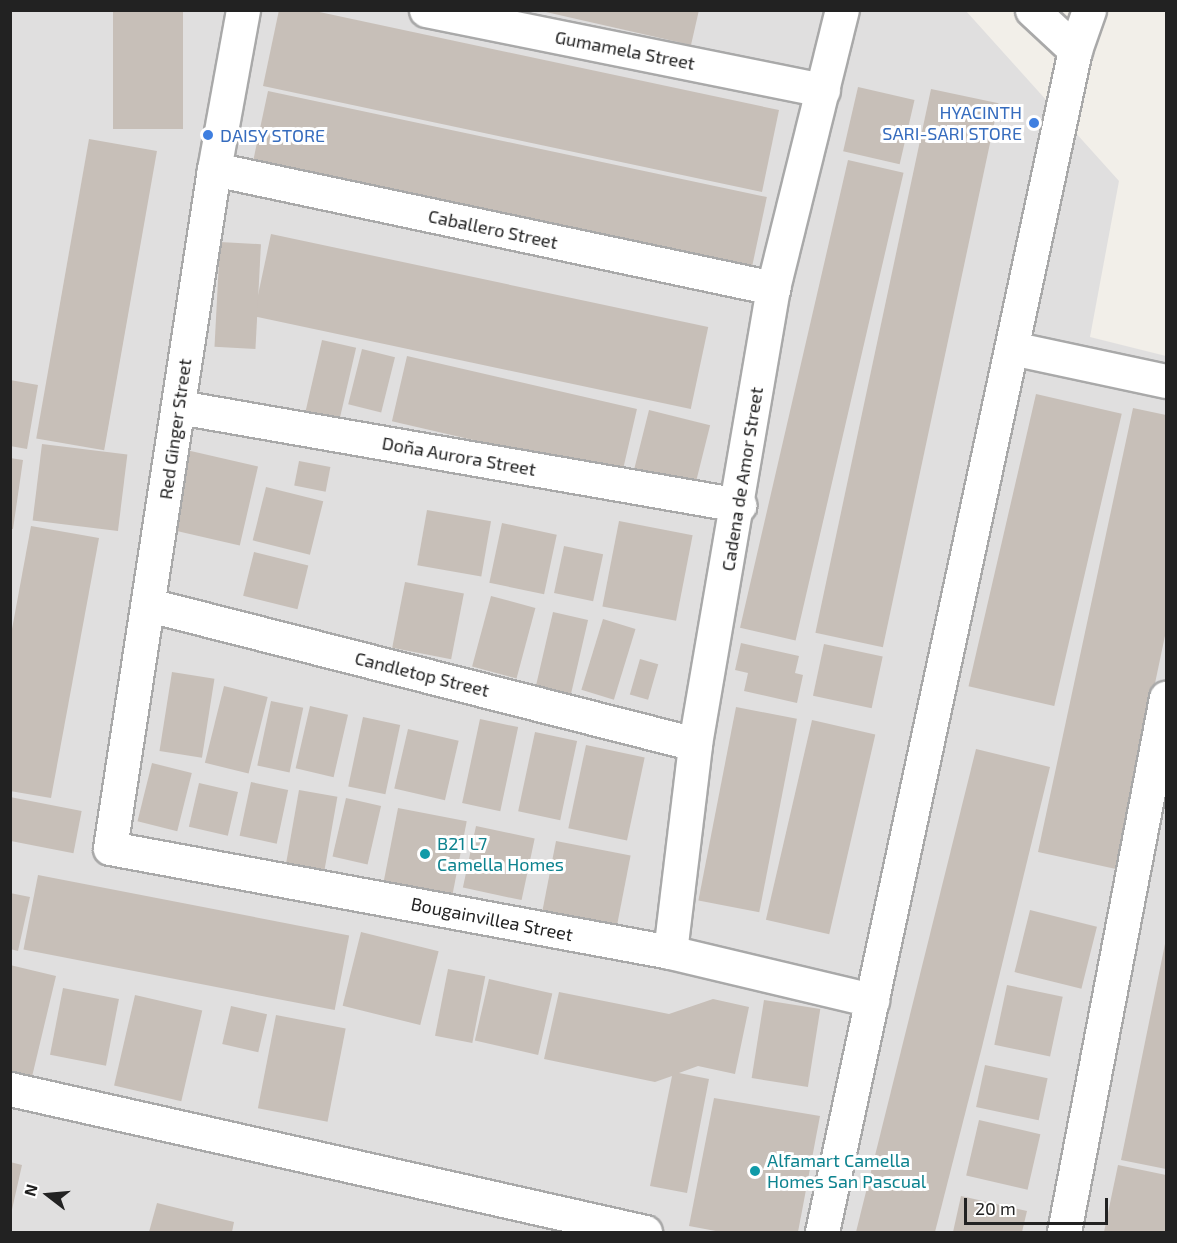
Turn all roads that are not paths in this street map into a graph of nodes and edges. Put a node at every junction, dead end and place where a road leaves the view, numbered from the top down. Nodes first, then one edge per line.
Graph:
1 (243, 10) edge
2 (426, 10) edge
3 (842, 10) edge
4 (1032, 10) edge
5 (1089, 10) edge
6 (1075, 50) junction
7 (823, 90) junction
8 (214, 169) junction
9 (773, 288) junction
10 (1012, 348) junction
11 (1167, 381) edge
12 (179, 407) junction
13 (739, 506) junction
14 (149, 604) junction
15 (1167, 698) edge
16 (695, 744) junction
17 (110, 848) joint
18 (670, 952) junction
19 (872, 1000) junction
20 (10, 1089) edge
21 (645, 1233) edge
22 (822, 1233) edge
23 (1064, 1233) edge

1 - 8 street, Red Ginger Street
2 - 7 street, Gumamela Street
3 - 7 street, Cadena de Amor Street
4 - 6 street
5 - 6 street
6 - 10 street
7 - 9 street, Cadena de Amor Street
8 - 9 street, Caballero Street
8 - 12 street, Red Ginger Street
9 - 13 street, Cadena de Amor Street
10 - 11 street
10 - 19 street
12 - 13 street, Doña Aurora Street
12 - 14 street, Red Ginger Street
13 - 16 street, Cadena de Amor Street
14 - 16 street, Candletop Street
14 - 17 street, Red Ginger Street
15 - 23 street
16 - 18 street, Cadena de Amor Street
17 - 18 street, Bougainvillea Street
18 - 19 street, Bougainvillea Street
19 - 22 street
20 - 21 street

